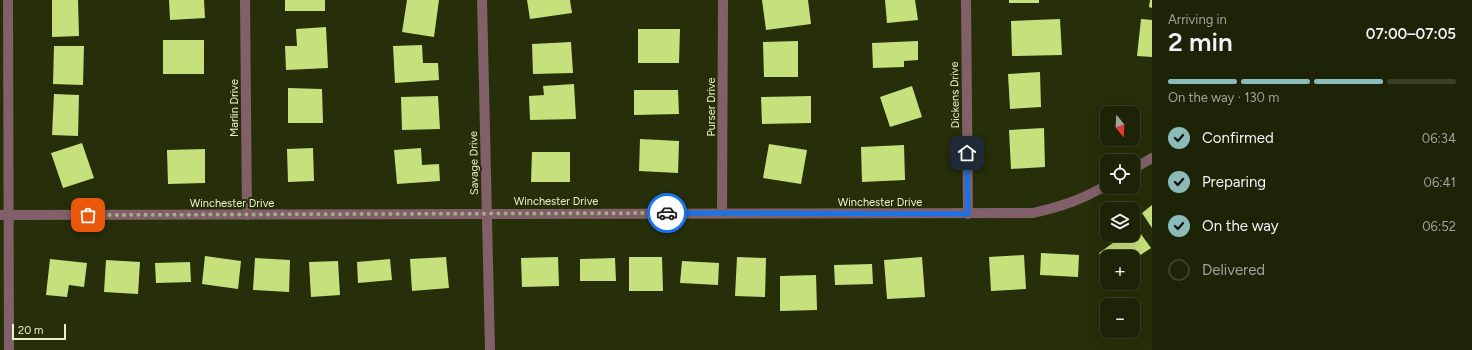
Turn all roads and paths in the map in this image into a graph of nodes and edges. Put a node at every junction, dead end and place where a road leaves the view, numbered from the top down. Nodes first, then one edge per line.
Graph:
1 (8, 0) edge
2 (245, 0) edge
3 (482, 0) edge
4 (723, 0) edge
5 (966, 0) edge
6 (1152, 158) edge
7 (1140, 165) edge
8 (1100, 189) edge
9 (487, 213) junction
10 (722, 213) junction
11 (968, 214) junction
12 (5, 215) edge
13 (247, 215) junction
14 (9, 350) edge
15 (490, 350) edge

1 - 12 street
2 - 13 street, Marlin Drive
3 - 9 street, Savage Drive
4 - 10 street, Purser Drive
5 - 11 street, Dickens Drive
6 - 7 street
8 - 11 street, Winchester Drive
9 - 10 street, Winchester Drive
9 - 13 street, Winchester Drive
9 - 15 street, Savage Drive
10 - 11 street, Winchester Drive
12 - 13 street, Winchester Drive
12 - 14 street

